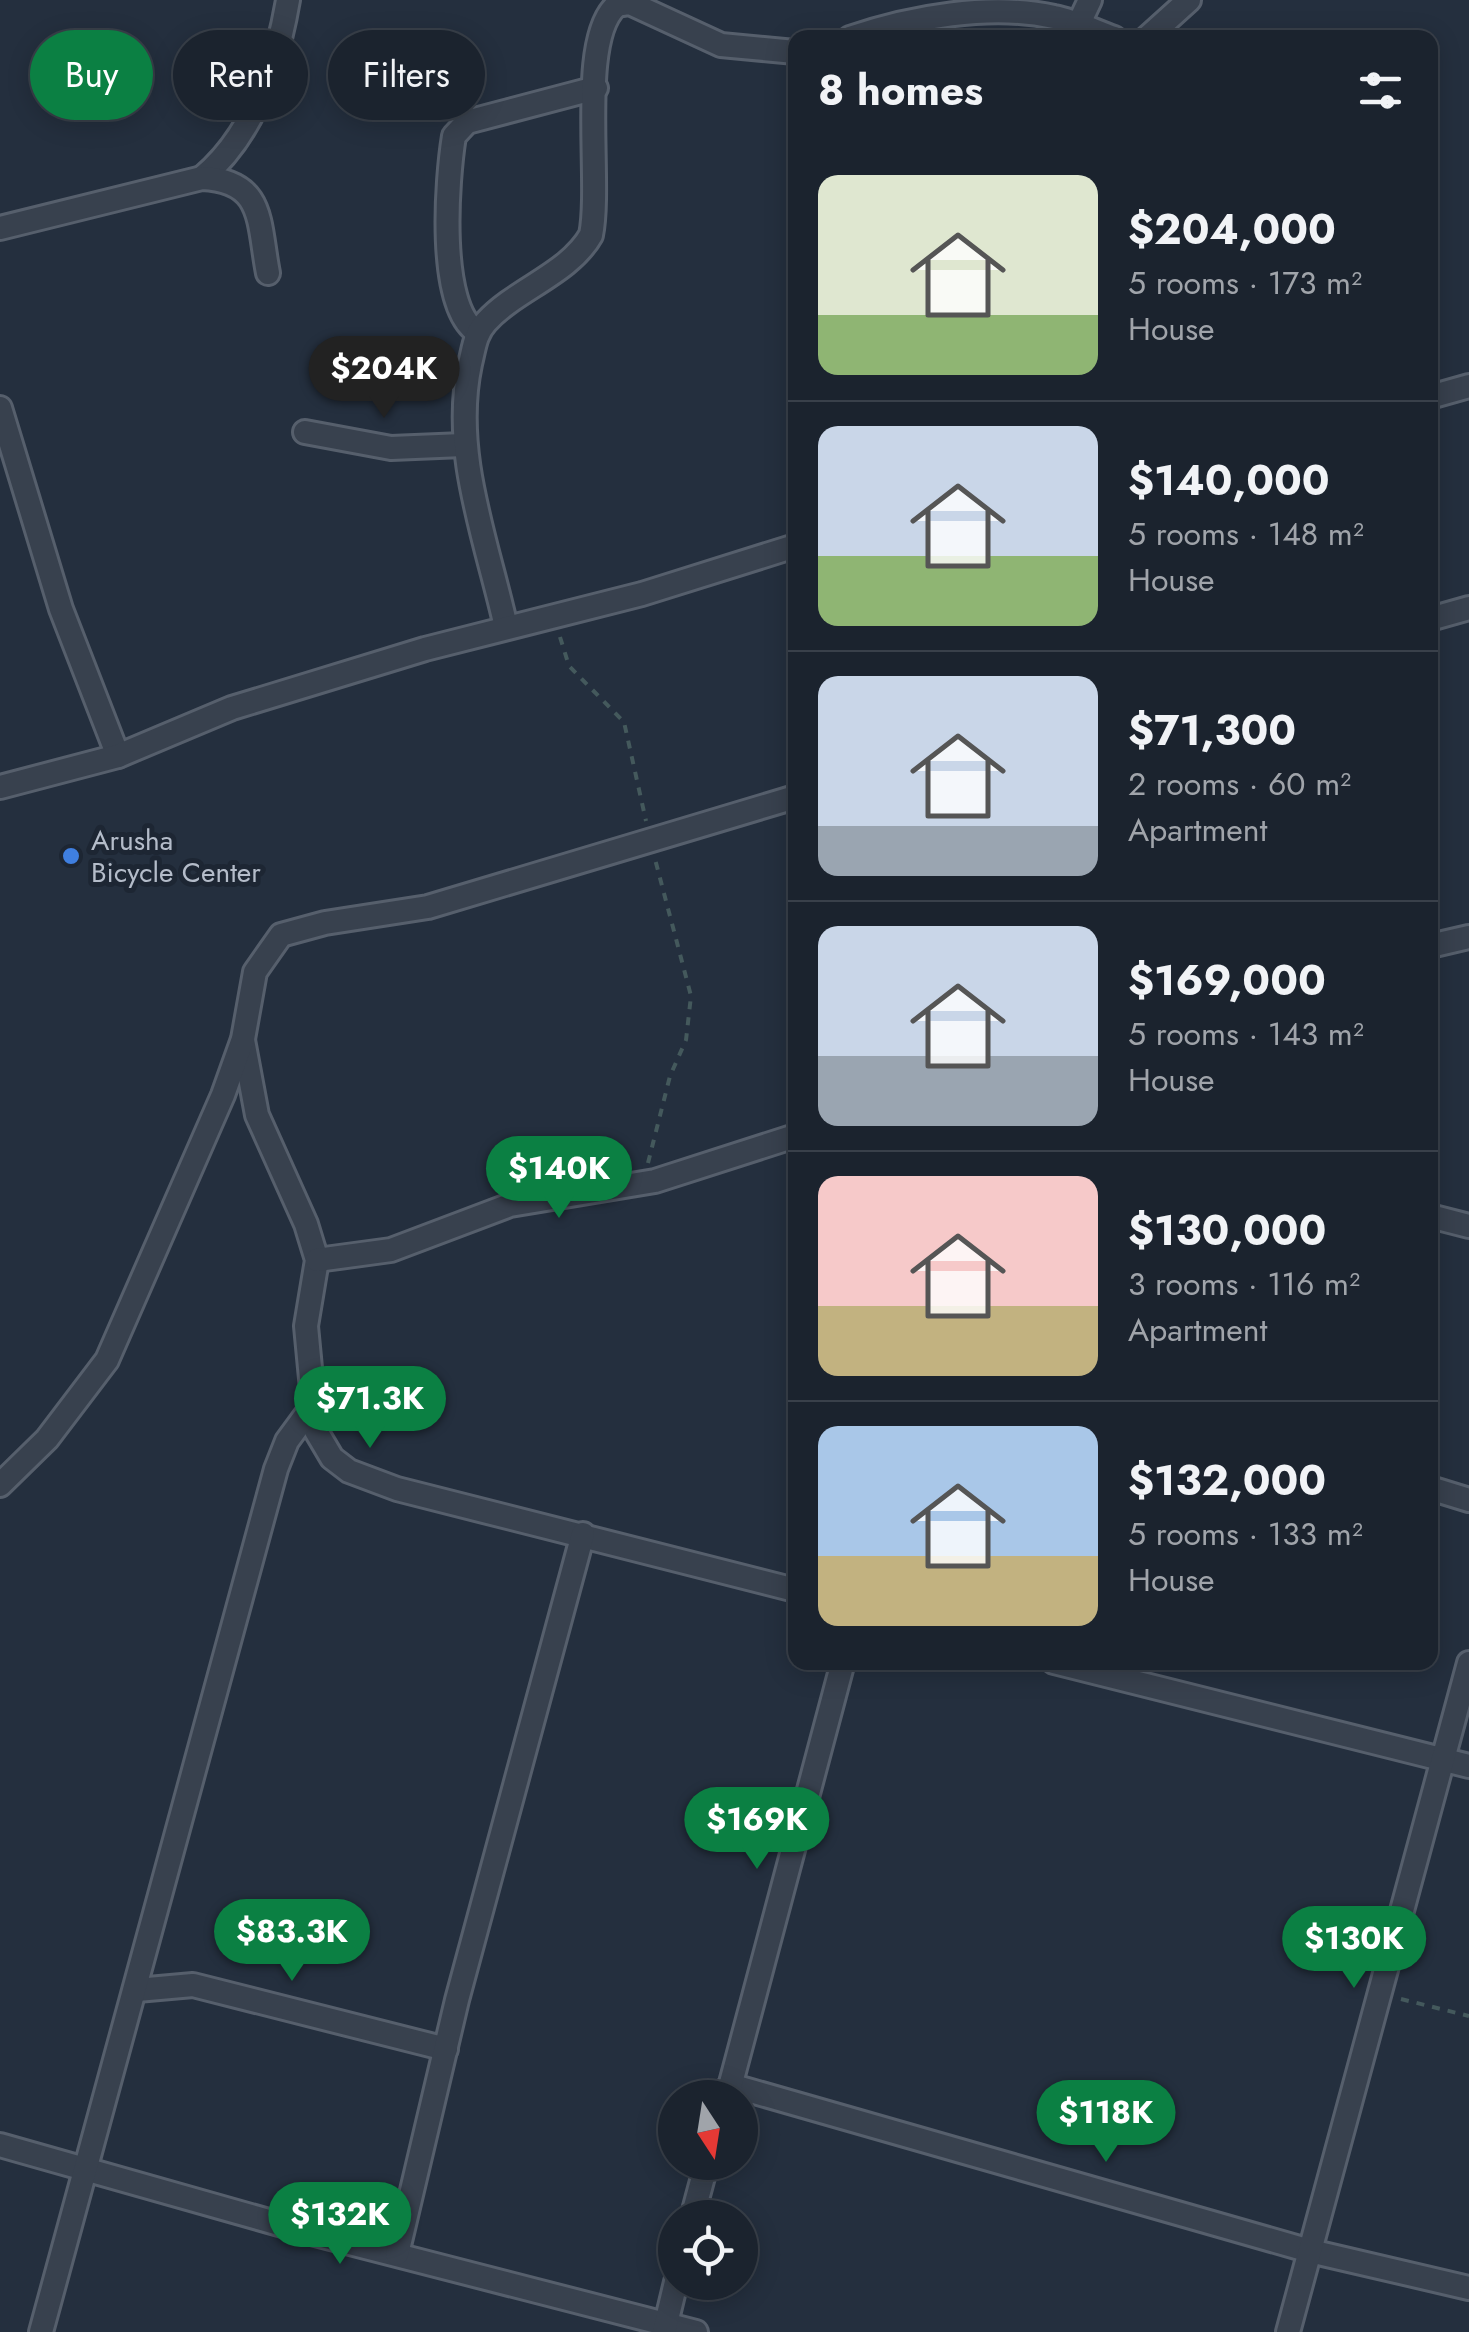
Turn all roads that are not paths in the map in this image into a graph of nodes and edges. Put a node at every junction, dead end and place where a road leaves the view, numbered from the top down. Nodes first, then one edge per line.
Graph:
1 (288, 0) edge
2 (1090, 0) edge
3 (1189, 0) edge
4 (614, 2) edge
5 (877, 30) edge
6 (1075, 30) edge
7 (1153, 30) edge
8 (788, 51) edge
9 (596, 88) junction
10 (202, 178) junction
11 (0, 228) edge
12 (268, 273) dead end
13 (477, 332) junction
14 (1469, 386) edge
15 (1438, 395) edge
16 (0, 408) edge
17 (304, 432) dead end
18 (463, 445) junction
19 (788, 548) edge
20 (1469, 608) edge
21 (1438, 617) edge
22 (506, 627) junction
23 (118, 756) junction
24 (0, 787) edge
25 (788, 799) edge
26 (1469, 938) edge
27 (1438, 944) edge
28 (243, 1039) junction
29 (788, 1138) edge
30 (1438, 1218) edge
31 (1469, 1226) edge
32 (317, 1260) junction
33 (312, 1407) junction
34 (0, 1484) edge
35 (1438, 1490) edge
36 (1469, 1500) edge
37 (583, 1534) junction
38 (788, 1588) edge
39 (1469, 1663) edge
40 (841, 1670) edge
41 (1086, 1670) edge
42 (1442, 1758) junction
43 (1469, 1766) edge
44 (137, 1990) junction
45 (446, 2050) junction
46 (732, 2080) edge
47 (758, 2099) edge
48 (0, 2144) edge
49 (84, 2168) junction
50 (1310, 2251) junction
51 (397, 2254) junction
52 (1469, 2288) edge
53 (672, 2300) edge
54 (666, 2328) edge
55 (41, 2332) edge
56 (696, 2332) edge
57 (1288, 2332) edge

1 - 10 street
2 - 6 street
3 - 7 street
4 - 8 street
4 - 9 street
5 - 6 street
9 - 13 street
9 - 13 street
10 - 11 street
10 - 12 street
13 - 18 street
14 - 15 street
16 - 23 street
17 - 18 street
18 - 22 street
19 - 22 street
20 - 21 street
22 - 23 street
23 - 24 street
25 - 28 street
26 - 27 street
28 - 32 street
28 - 34 street
29 - 32 street
30 - 31 street
32 - 33 street
33 - 37 street
33 - 44 street
35 - 36 street
37 - 38 street
37 - 45 street
39 - 42 street
40 - 46 street
41 - 42 street
42 - 43 street
42 - 50 street
44 - 45 street
44 - 49 street
45 - 51 street
47 - 50 street
48 - 49 street
49 - 51 street
49 - 55 street
50 - 52 street
50 - 57 street
51 - 54 street
53 - 54 street
54 - 56 street

